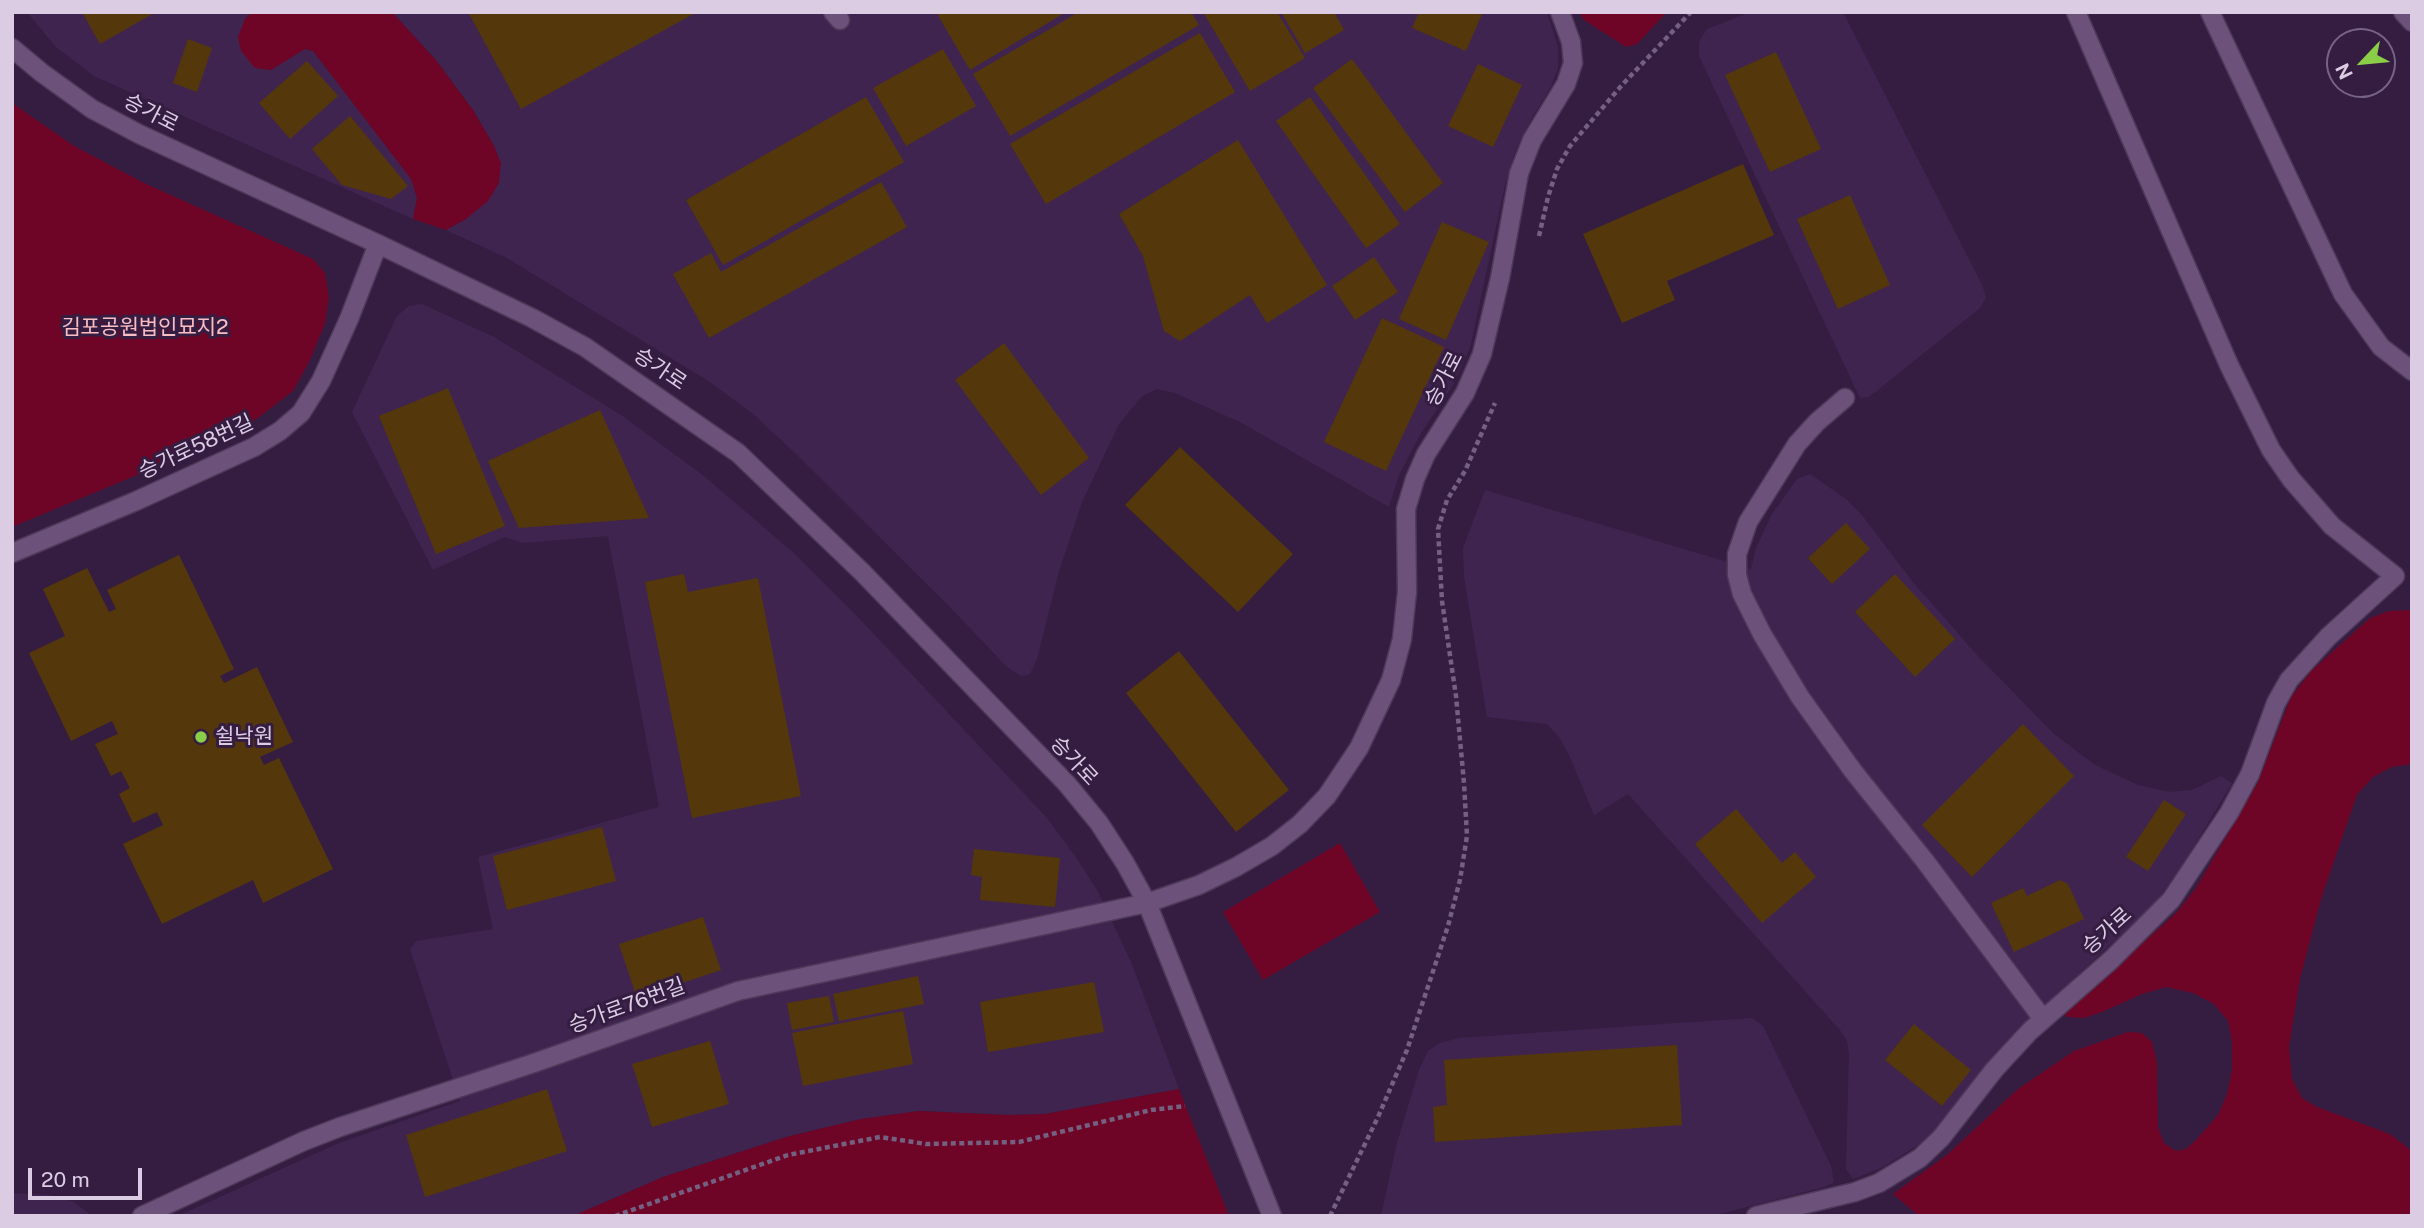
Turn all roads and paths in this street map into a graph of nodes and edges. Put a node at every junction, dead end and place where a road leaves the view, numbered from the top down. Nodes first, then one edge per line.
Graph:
1 (1560, 12) edge
2 (1690, 12) edge
3 (2076, 12) edge
4 (2210, 12) edge
5 (2403, 12) edge
6 (2412, 22) edge
7 (12, 48) edge
8 (377, 244) junction
9 (1538, 244) dead end
10 (2412, 371) edge
11 (1844, 398) dead end
12 (1496, 400) dead end
13 (12, 553) edge
14 (1147, 903) junction
15 (2043, 1018) junction
16 (1185, 1106) dead end
17 (142, 1216) edge
18 (615, 1216) edge
19 (1272, 1216) edge
20 (1330, 1216) edge
21 (1756, 1216) edge

1 - 14 street, 승가로
2 - 9 path
3 - 15 street, 승가로
4 - 10 street
5 - 6 street
7 - 8 street, 승가로
8 - 13 street, 승가로58번길
8 - 14 street, 승가로
11 - 15 street
12 - 20 path
14 - 17 street, 승가로76번길
14 - 19 street, 승가로
15 - 21 street, 승가로
16 - 18 path

